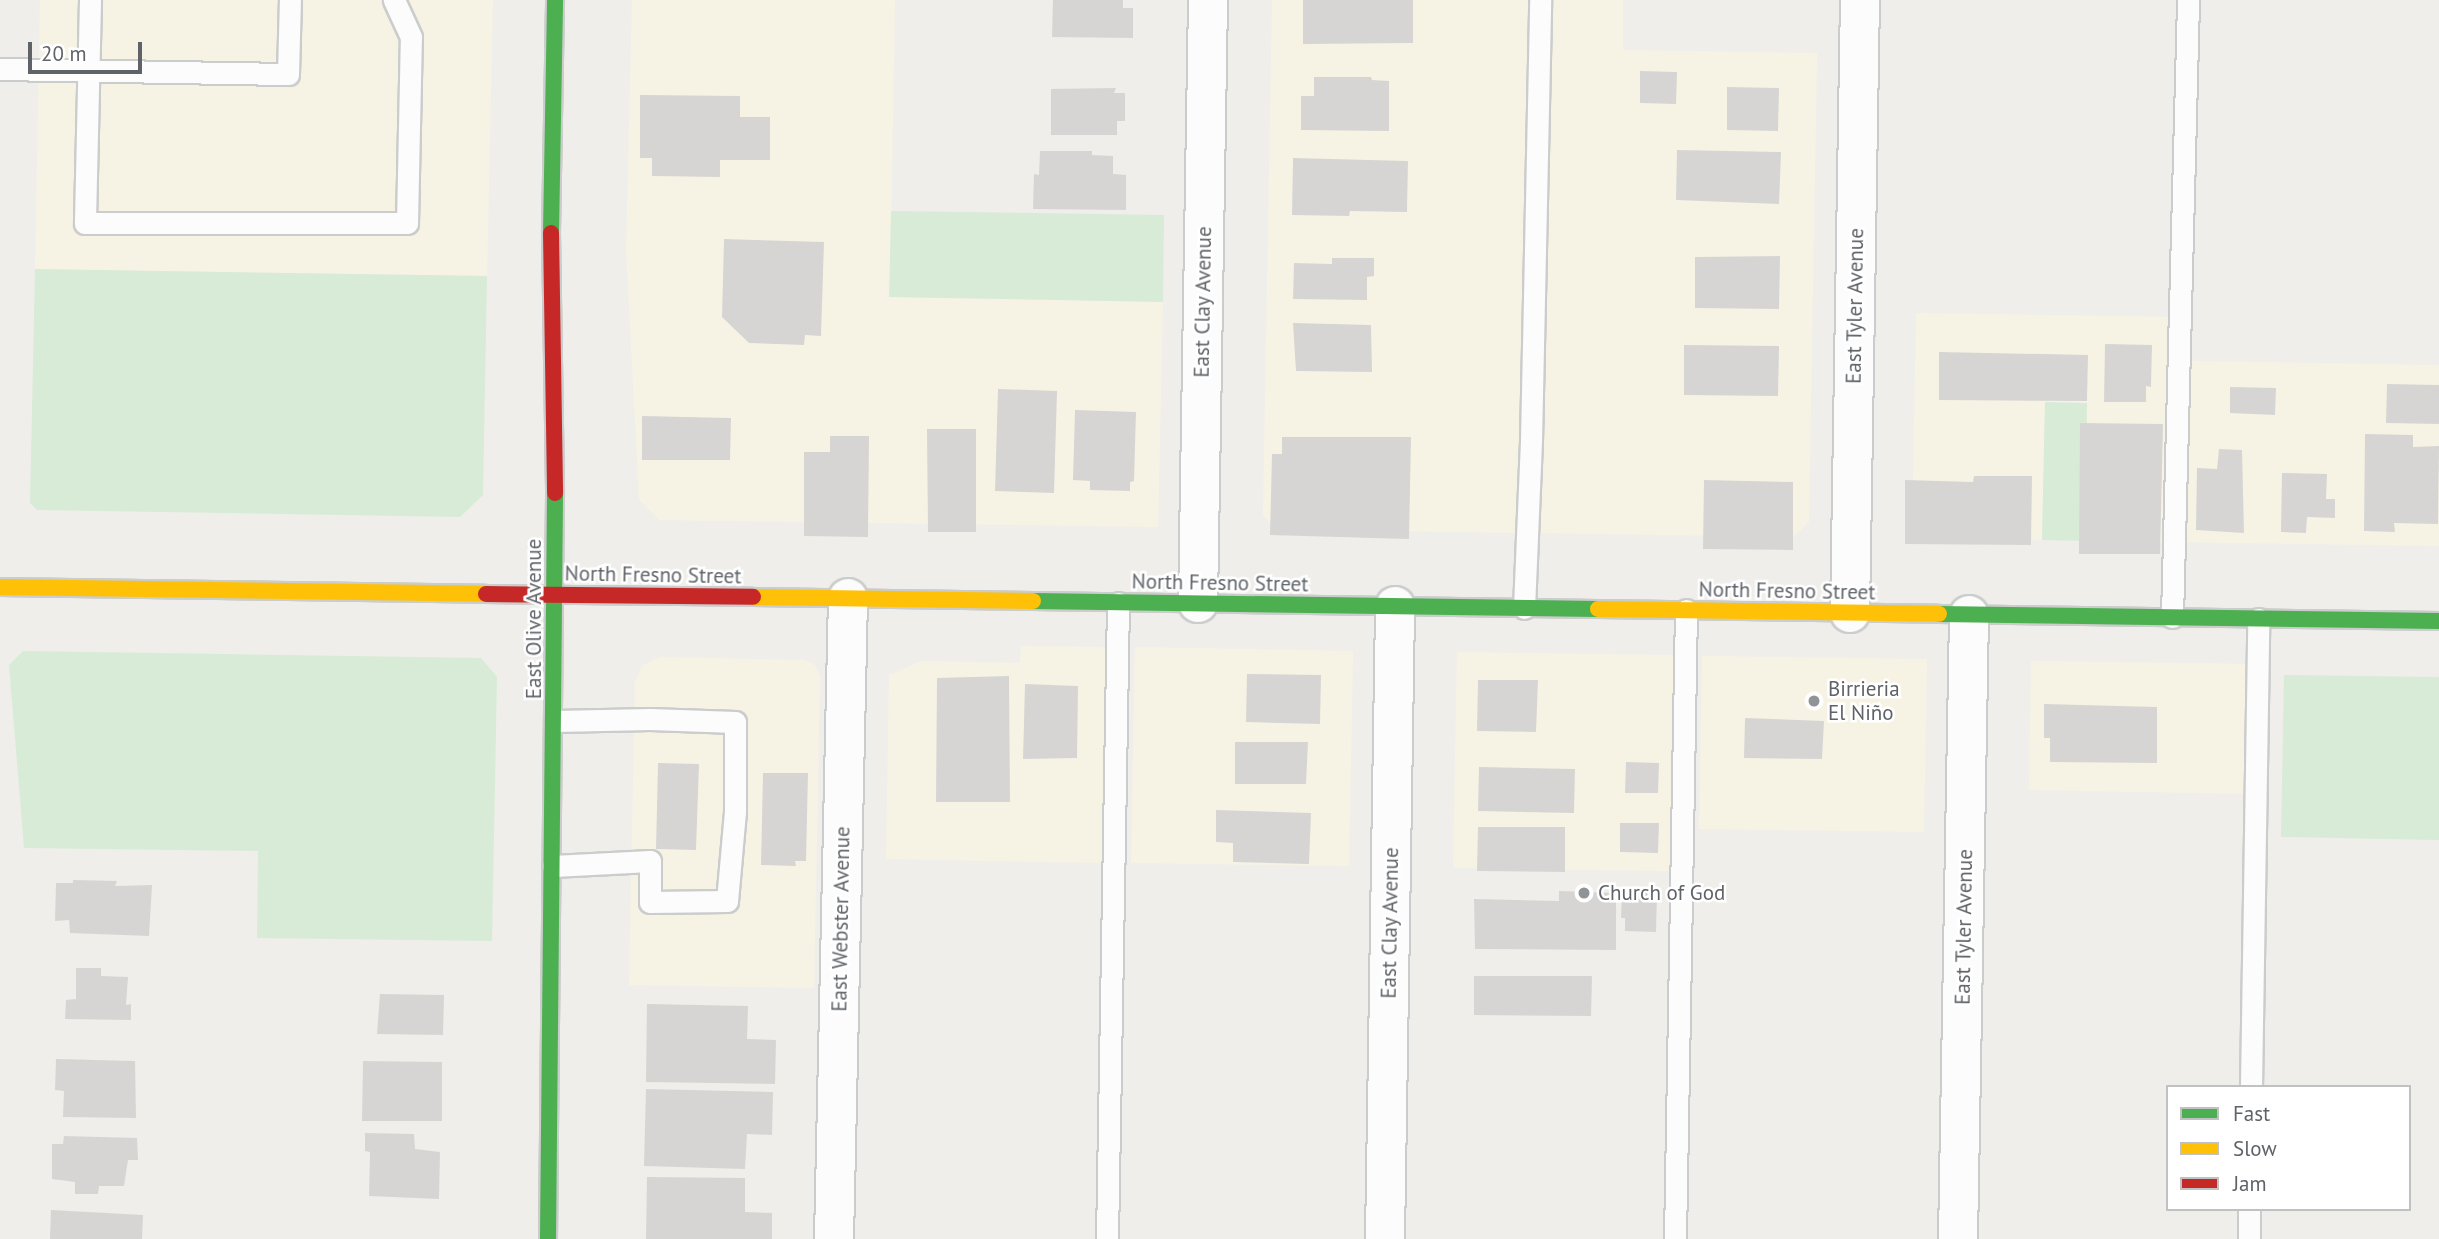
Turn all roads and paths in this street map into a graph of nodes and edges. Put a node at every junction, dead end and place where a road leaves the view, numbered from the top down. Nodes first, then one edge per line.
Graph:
1 (90, 0) edge
2 (290, 0) edge
3 (394, 0) edge
4 (555, 0) edge
5 (1208, 0) edge
6 (1540, 0) edge
7 (1860, 0) edge
8 (2188, 0) edge
9 (0, 69) edge
10 (88, 71) junction
11 (0, 587) edge
12 (556, 594) junction
13 (848, 598) junction
14 (1118, 603) junction
15 (1198, 603) junction
16 (1395, 606) junction
17 (1524, 608) junction
18 (1686, 610) junction
19 (1850, 613) junction
20 (1969, 615) junction
21 (2172, 617) junction
22 (2258, 619) junction
23 (2439, 621) edge
24 (555, 721) junction
25 (553, 866) junction
26 (2251, 1085) edge
27 (2249, 1211) edge
28 (548, 1239) edge
29 (834, 1239) edge
30 (1107, 1239) edge
31 (1385, 1239) edge
32 (1675, 1239) edge
33 (1958, 1239) edge
34 (2249, 1239) edge

1 - 10 lane
2 - 10 lane
3 - 10 lane
4 - 12 main road, East Olive Avenue
5 - 15 street, East Clay Avenue
6 - 17 lane
7 - 19 street, East Tyler Avenue
8 - 21 lane
9 - 10 lane
11 - 12 main road, North Fresno Street
12 - 13 main road, North Fresno Street
12 - 24 main road, East Olive Avenue
13 - 14 main road, North Fresno Street
13 - 29 street, East Webster Avenue
14 - 15 main road, North Fresno Street
14 - 30 lane
15 - 16 main road, North Fresno Street
16 - 17 main road, North Fresno Street
16 - 31 street, East Clay Avenue
17 - 18 main road, North Fresno Street
18 - 19 main road, North Fresno Street
18 - 32 lane
19 - 20 main road, North Fresno Street
20 - 21 main road, North Fresno Street
20 - 33 street, East Tyler Avenue
21 - 22 main road, North Fresno Street
22 - 23 main road, North Fresno Street
22 - 26 lane
24 - 25 main road, East Olive Avenue
24 - 25 lane
25 - 28 main road, East Olive Avenue
27 - 34 lane

